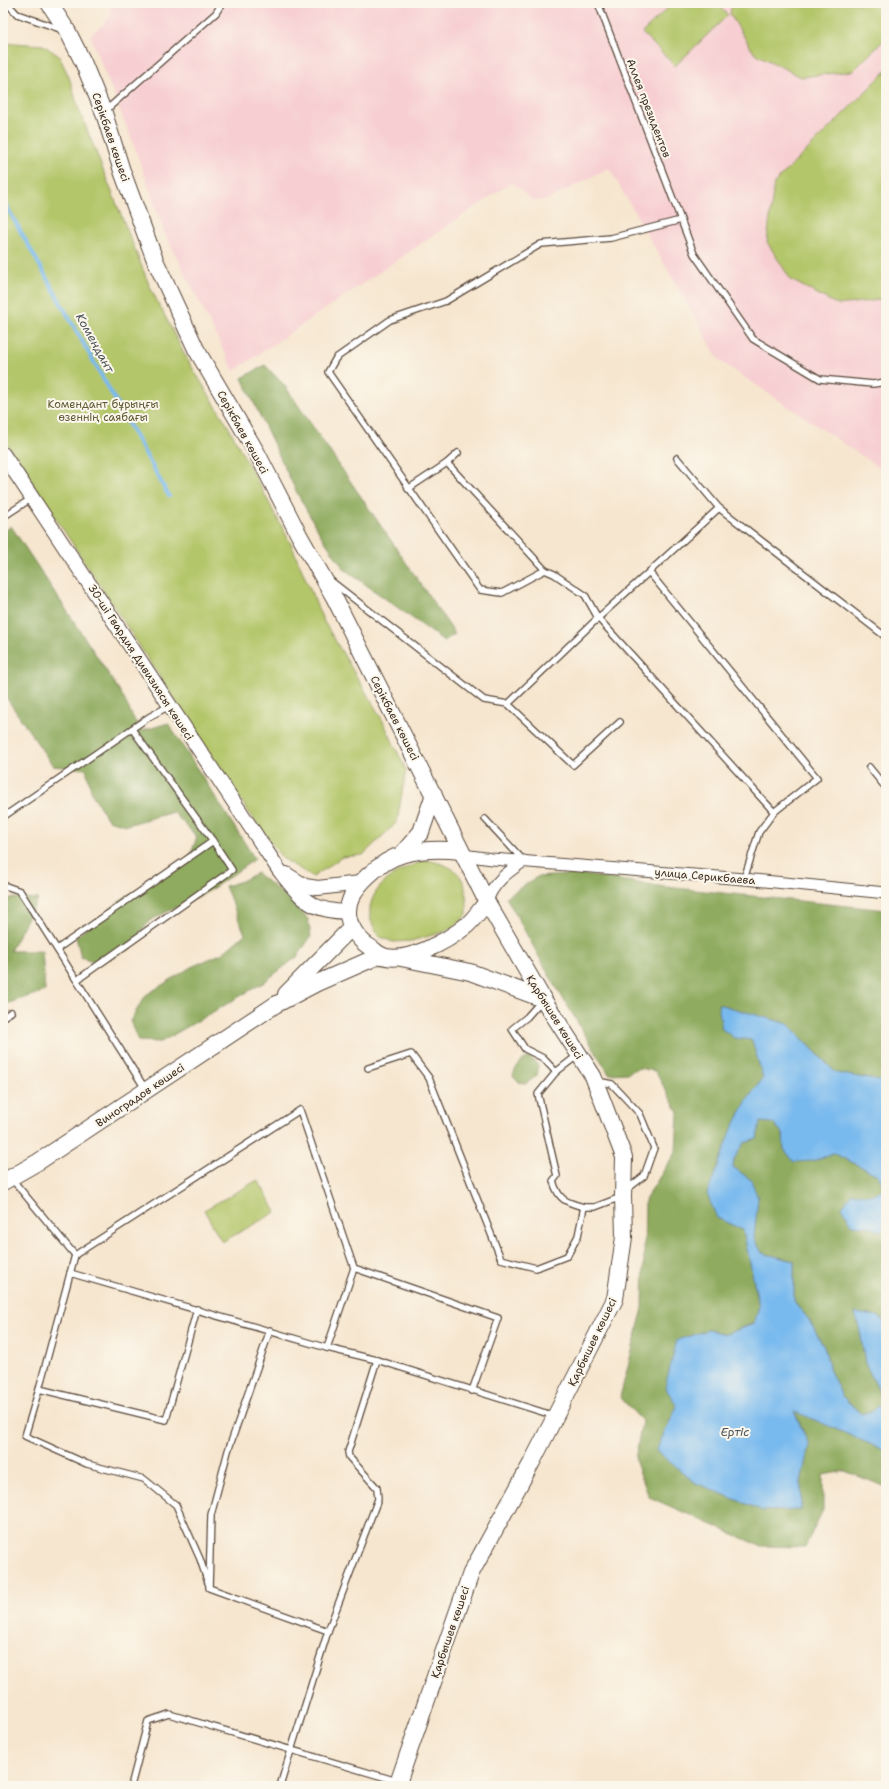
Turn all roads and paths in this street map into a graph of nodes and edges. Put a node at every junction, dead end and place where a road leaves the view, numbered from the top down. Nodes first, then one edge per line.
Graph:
1 (7, 3) edge
2 (49, 3) edge
3 (221, 3) edge
4 (598, 3) edge
5 (68, 32) junction
6 (104, 112) junction
7 (681, 220) junction
8 (886, 382) edge
9 (458, 453) dead end
10 (3, 454) edge
11 (677, 458) dead end
12 (447, 463) junction
13 (408, 489) junction
14 (32, 498) junction
15 (719, 508) junction
16 (3, 517) edge
17 (545, 570) junction
18 (649, 572) junction
19 (320, 573) junction
20 (598, 618) junction
21 (886, 637) edge
22 (508, 704) junction
23 (170, 706) junction
24 (620, 722) dead end
25 (132, 729) junction
26 (869, 767) dead end
27 (886, 788) edge
28 (434, 794) junction
29 (774, 812) junction
30 (3, 817) edge
31 (485, 819) dead end
32 (213, 841) junction
33 (462, 853) junction
34 (402, 854) junction
35 (524, 861) junction
36 (279, 870) junction
37 (744, 879) junction
38 (360, 883) junction
39 (3, 884) edge
40 (886, 893) edge
41 (487, 902) junction
42 (350, 920) junction
43 (58, 949) junction
44 (381, 955) junction
45 (397, 957) junction
46 (77, 980) junction
47 (543, 999) junction
48 (275, 1005) junction
49 (11, 1012) dead end
50 (3, 1017) edge
51 (579, 1054) junction
52 (368, 1068) dead end
53 (556, 1072) junction
54 (595, 1080) junction
55 (146, 1090) junction
56 (7, 1180) edge
57 (623, 1194) junction
58 (584, 1207) junction
59 (75, 1255) junction
60 (354, 1268) junction
61 (70, 1273) junction
62 (197, 1309) junction
63 (270, 1330) junction
64 (327, 1348) junction
65 (377, 1360) junction
66 (40, 1389) junction
67 (472, 1391) junction
68 (555, 1416) junction
69 (210, 1588) junction
70 (328, 1631) junction
71 (291, 1750) junction
72 (398, 1784) edge
73 (131, 1786) edge
74 (280, 1786) edge

1 - 5 lane
2 - 5 main road, Серікбаев көшесі
3 - 6 lane
4 - 7 lane, Аллея президентов
5 - 6 main road, Серікбаев көшесі
6 - 19 main road, Серікбаев көшесі
7 - 8 lane, Аллея президентов
7 - 13 lane
9 - 12 lane
10 - 14 street, 30-ші Гвардия Дивизиясы көшесі
11 - 15 lane
12 - 13 lane
12 - 17 lane
13 - 17 lane
14 - 16 lane
14 - 23 street, 30-ші Гвардия Дивизиясы көшесі
15 - 18 lane
15 - 21 lane
17 - 20 lane
18 - 20 lane
18 - 29 lane
19 - 22 lane
19 - 28 main road, Серікбаев көшесі
20 - 22 lane
20 - 29 lane
22 - 24 lane
23 - 25 lane
23 - 36 street, 30-ші Гвардия Дивизиясы көшесі
25 - 30 lane
25 - 32 lane
26 - 27 lane
28 - 33 main road, Серікбаев көшесі
28 - 34 main road
29 - 37 lane
31 - 35 lane
32 - 43 lane
32 - 46 lane
33 - 34 main road
33 - 35 street, улица Серикбаева
33 - 41 main road, Қарбышев көшесі
34 - 38 main road
35 - 37 street, улица Серикбаева
35 - 41 street
36 - 38 street
36 - 42 street, 30-ші Гвардия Дивизиясы көшесі
37 - 40 street, улица Серикбаева
38 - 42 main road
39 - 43 lane
41 - 45 main road
41 - 47 main road, Қарбышев көшесі
42 - 44 main road
42 - 48 main road
43 - 46 lane
44 - 45 main road
44 - 48 main road
45 - 47 main road
46 - 55 lane
47 - 51 main road, Қарбышев көшесі
47 - 53 lane
48 - 55 main road, Виноградов көшесі
49 - 50 lane
51 - 53 lane
51 - 54 main road, Қарбышев көшесі
52 - 58 lane
53 - 58 lane
54 - 57 main road, Қарбышев көшесі
54 - 57 lane
55 - 56 main road, Виноградов көшесі
56 - 59 lane
57 - 58 lane
57 - 68 main road, Қарбышев көшесі
59 - 60 lane
59 - 61 lane
60 - 64 lane
60 - 67 lane
61 - 62 lane
61 - 66 lane
62 - 63 lane
62 - 66 lane
63 - 64 lane
63 - 69 lane
64 - 65 lane
65 - 67 lane
65 - 70 lane
66 - 69 lane
67 - 68 lane
68 - 72 main road, Қарбышев көшесі
69 - 70 lane
70 - 71 lane
71 - 72 lane
71 - 73 lane
71 - 74 lane

